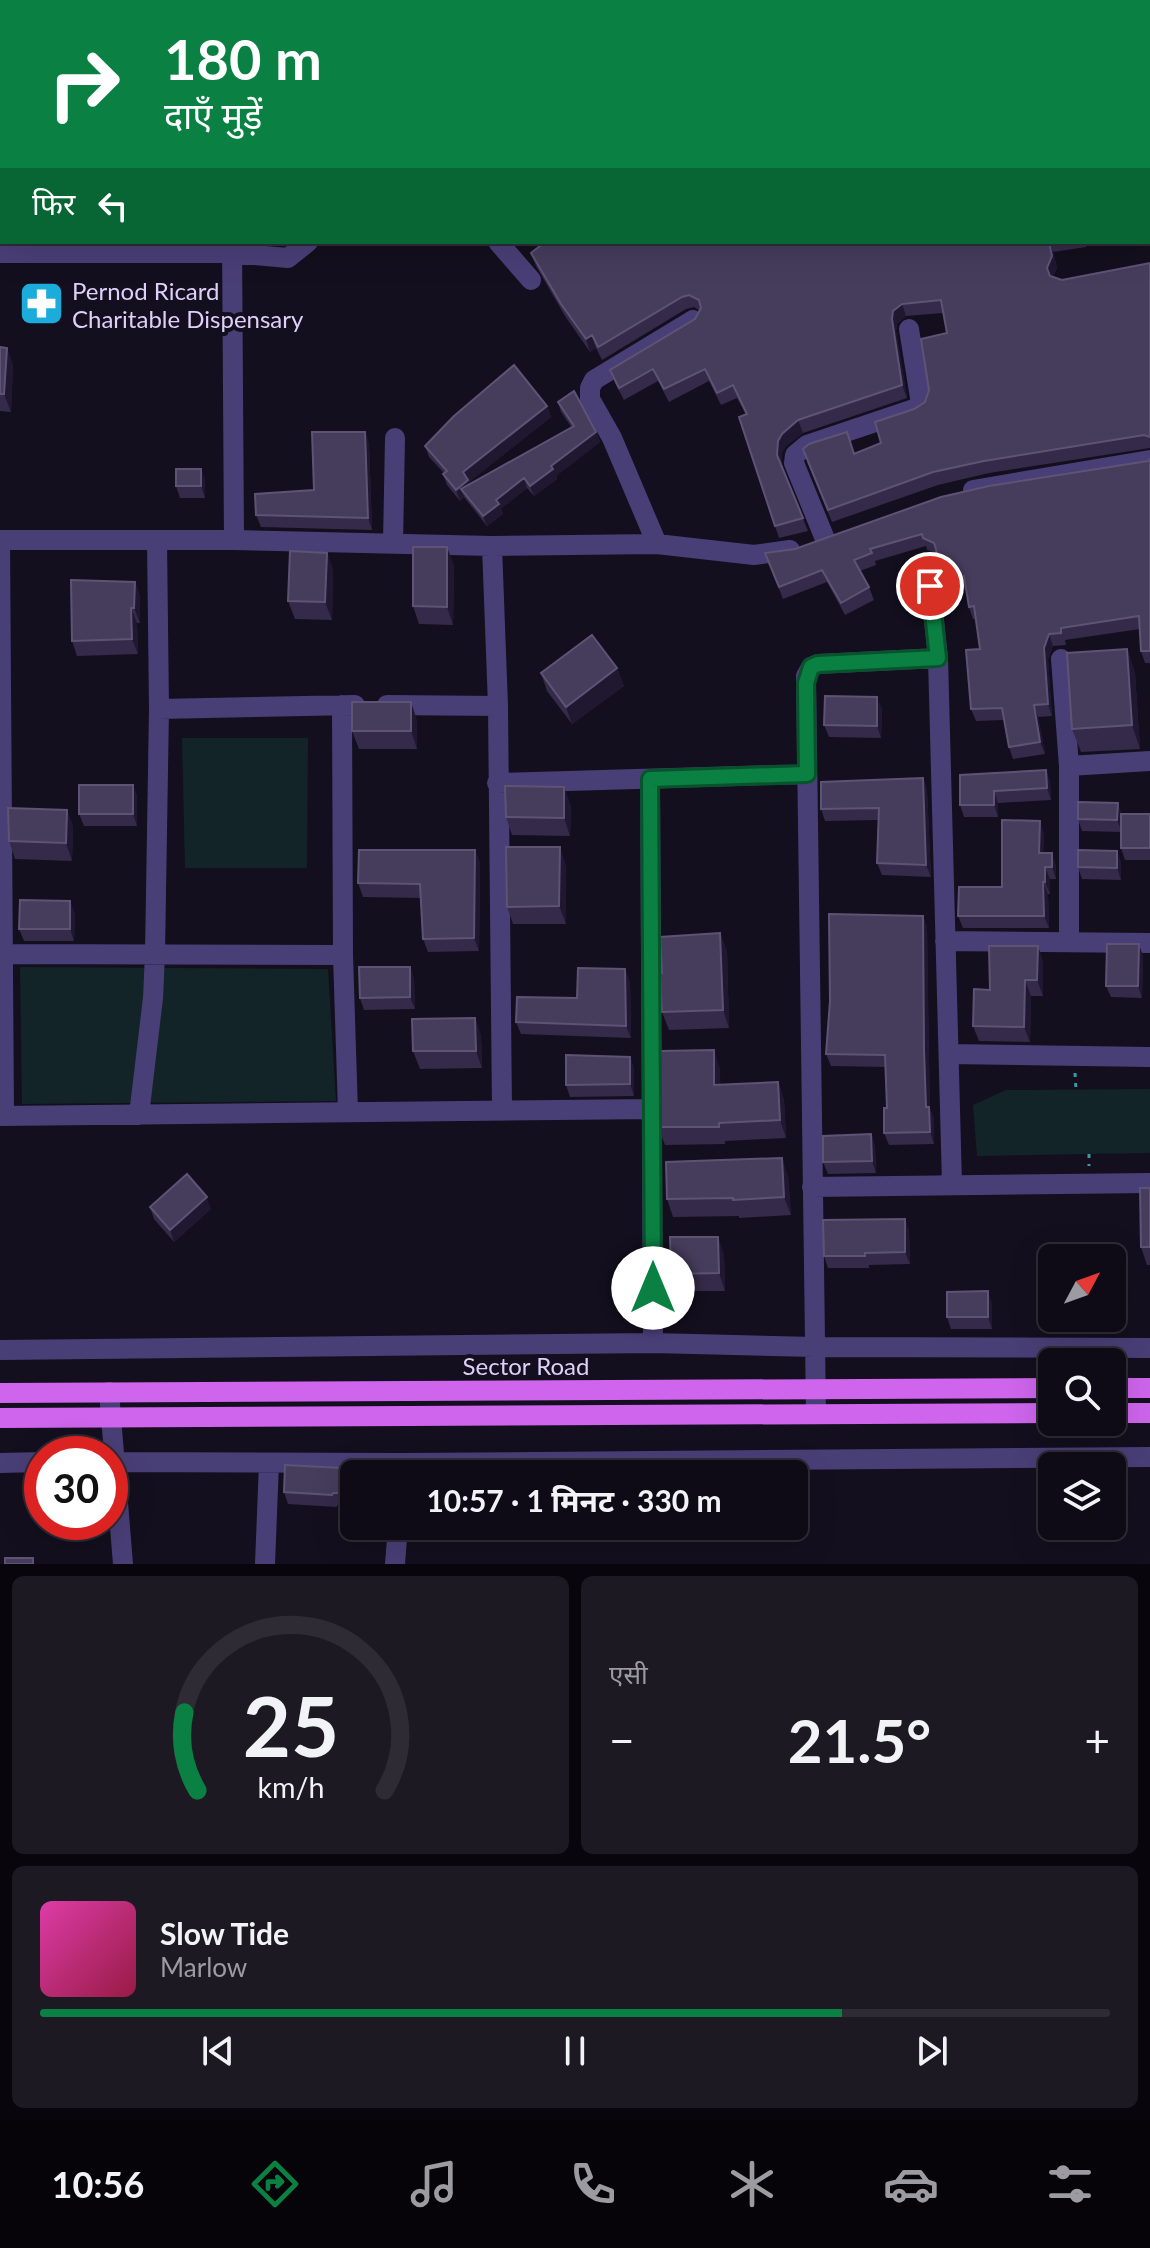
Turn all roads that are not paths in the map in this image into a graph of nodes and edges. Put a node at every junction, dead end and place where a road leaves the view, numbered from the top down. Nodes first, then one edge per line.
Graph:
1 (306, 244) edge
2 (500, 244) edge
3 (231, 247) edge
4 (0, 253) edge
5 (531, 280) dead end
6 (693, 320) edge
7 (909, 329) dead end
8 (395, 438) dead end
9 (1150, 460) edge
10 (955, 495) edge
11 (0, 540) edge
12 (157, 540) junction
13 (234, 540) junction
14 (393, 543) junction
15 (657, 544) junction
16 (492, 546) junction
17 (928, 563) dead end
18 (938, 658) junction
19 (1061, 659) dead end
20 (342, 705) junction
21 (498, 706) junction
22 (159, 709) junction
23 (1150, 761) edge
24 (1069, 766) junction
25 (807, 774) junction
26 (650, 779) junction
27 (497, 783) junction
28 (945, 941) junction
29 (1069, 941) junction
30 (1150, 943) edge
31 (2, 954) edge
32 (155, 954) junction
33 (343, 955) junction
34 (949, 1054) junction
35 (1150, 1057) edge
36 (653, 1109) junction
37 (502, 1111) junction
38 (348, 1112) junction
39 (139, 1115) junction
40 (2, 1116) edge
41 (1150, 1183) edge
42 (952, 1184) junction
43 (812, 1187) junction
44 (653, 1343) junction
45 (814, 1347) junction
46 (1150, 1348) edge
47 (0, 1350) edge
48 (1038, 1388) edge
49 (1126, 1388) edge
50 (1150, 1388) edge
51 (816, 1389) junction
52 (109, 1392) junction
53 (0, 1393) edge
54 (1038, 1413) edge
55 (1126, 1413) edge
56 (1150, 1413) edge
57 (816, 1414) junction
58 (110, 1417) junction
59 (0, 1418) edge
60 (110, 1436) edge
61 (1150, 1457) edge
62 (24, 1462) edge
63 (128, 1462) edge
64 (808, 1462) edge
65 (0, 1463) edge
66 (269, 1463) junction
67 (340, 1466) edge
68 (120, 1540) edge
69 (397, 1540) edge
70 (123, 1564) edge
71 (265, 1564) edge
72 (395, 1564) edge

1 - 3 street
2 - 5 street
3 - 4 street
3 - 13 street
6 - 15 street
7 - 15 street
8 - 14 street
9 - 10 street
11 - 12 street
11 - 31 street
12 - 13 street
12 - 22 street
13 - 14 street
14 - 16 street
15 - 16 street
16 - 21 street
17 - 18 street
18 - 25 street
18 - 28 street
19 - 24 street
20 - 21 street
20 - 22 street
20 - 33 street
21 - 27 street
22 - 32 street
23 - 24 street
24 - 29 street
25 - 26 street
25 - 43 street
26 - 27 street
26 - 36 street
27 - 37 street
28 - 29 street
28 - 34 street
29 - 30 street
31 - 32 street
31 - 40 street
32 - 33 street
32 - 39 street
33 - 38 street
34 - 35 street
34 - 42 street
36 - 37 street
36 - 44 street
37 - 38 street
38 - 39 street
39 - 40 street
41 - 42 street
42 - 43 street
43 - 45 street
44 - 45 street
44 - 47 street
45 - 46 street
45 - 51 street
48 - 51 main road, Sector Road
49 - 50 main road
51 - 52 main road, Sector Road
51 - 57 street
52 - 53 main road, Sector Road
52 - 58 street
54 - 57 main road, Sector Road
55 - 56 main road
57 - 58 main road, Sector Road
58 - 59 main road, Sector Road
58 - 60 street
61 - 64 street
62 - 65 street
63 - 66 street
66 - 67 street
66 - 71 street
68 - 70 street
69 - 72 street

